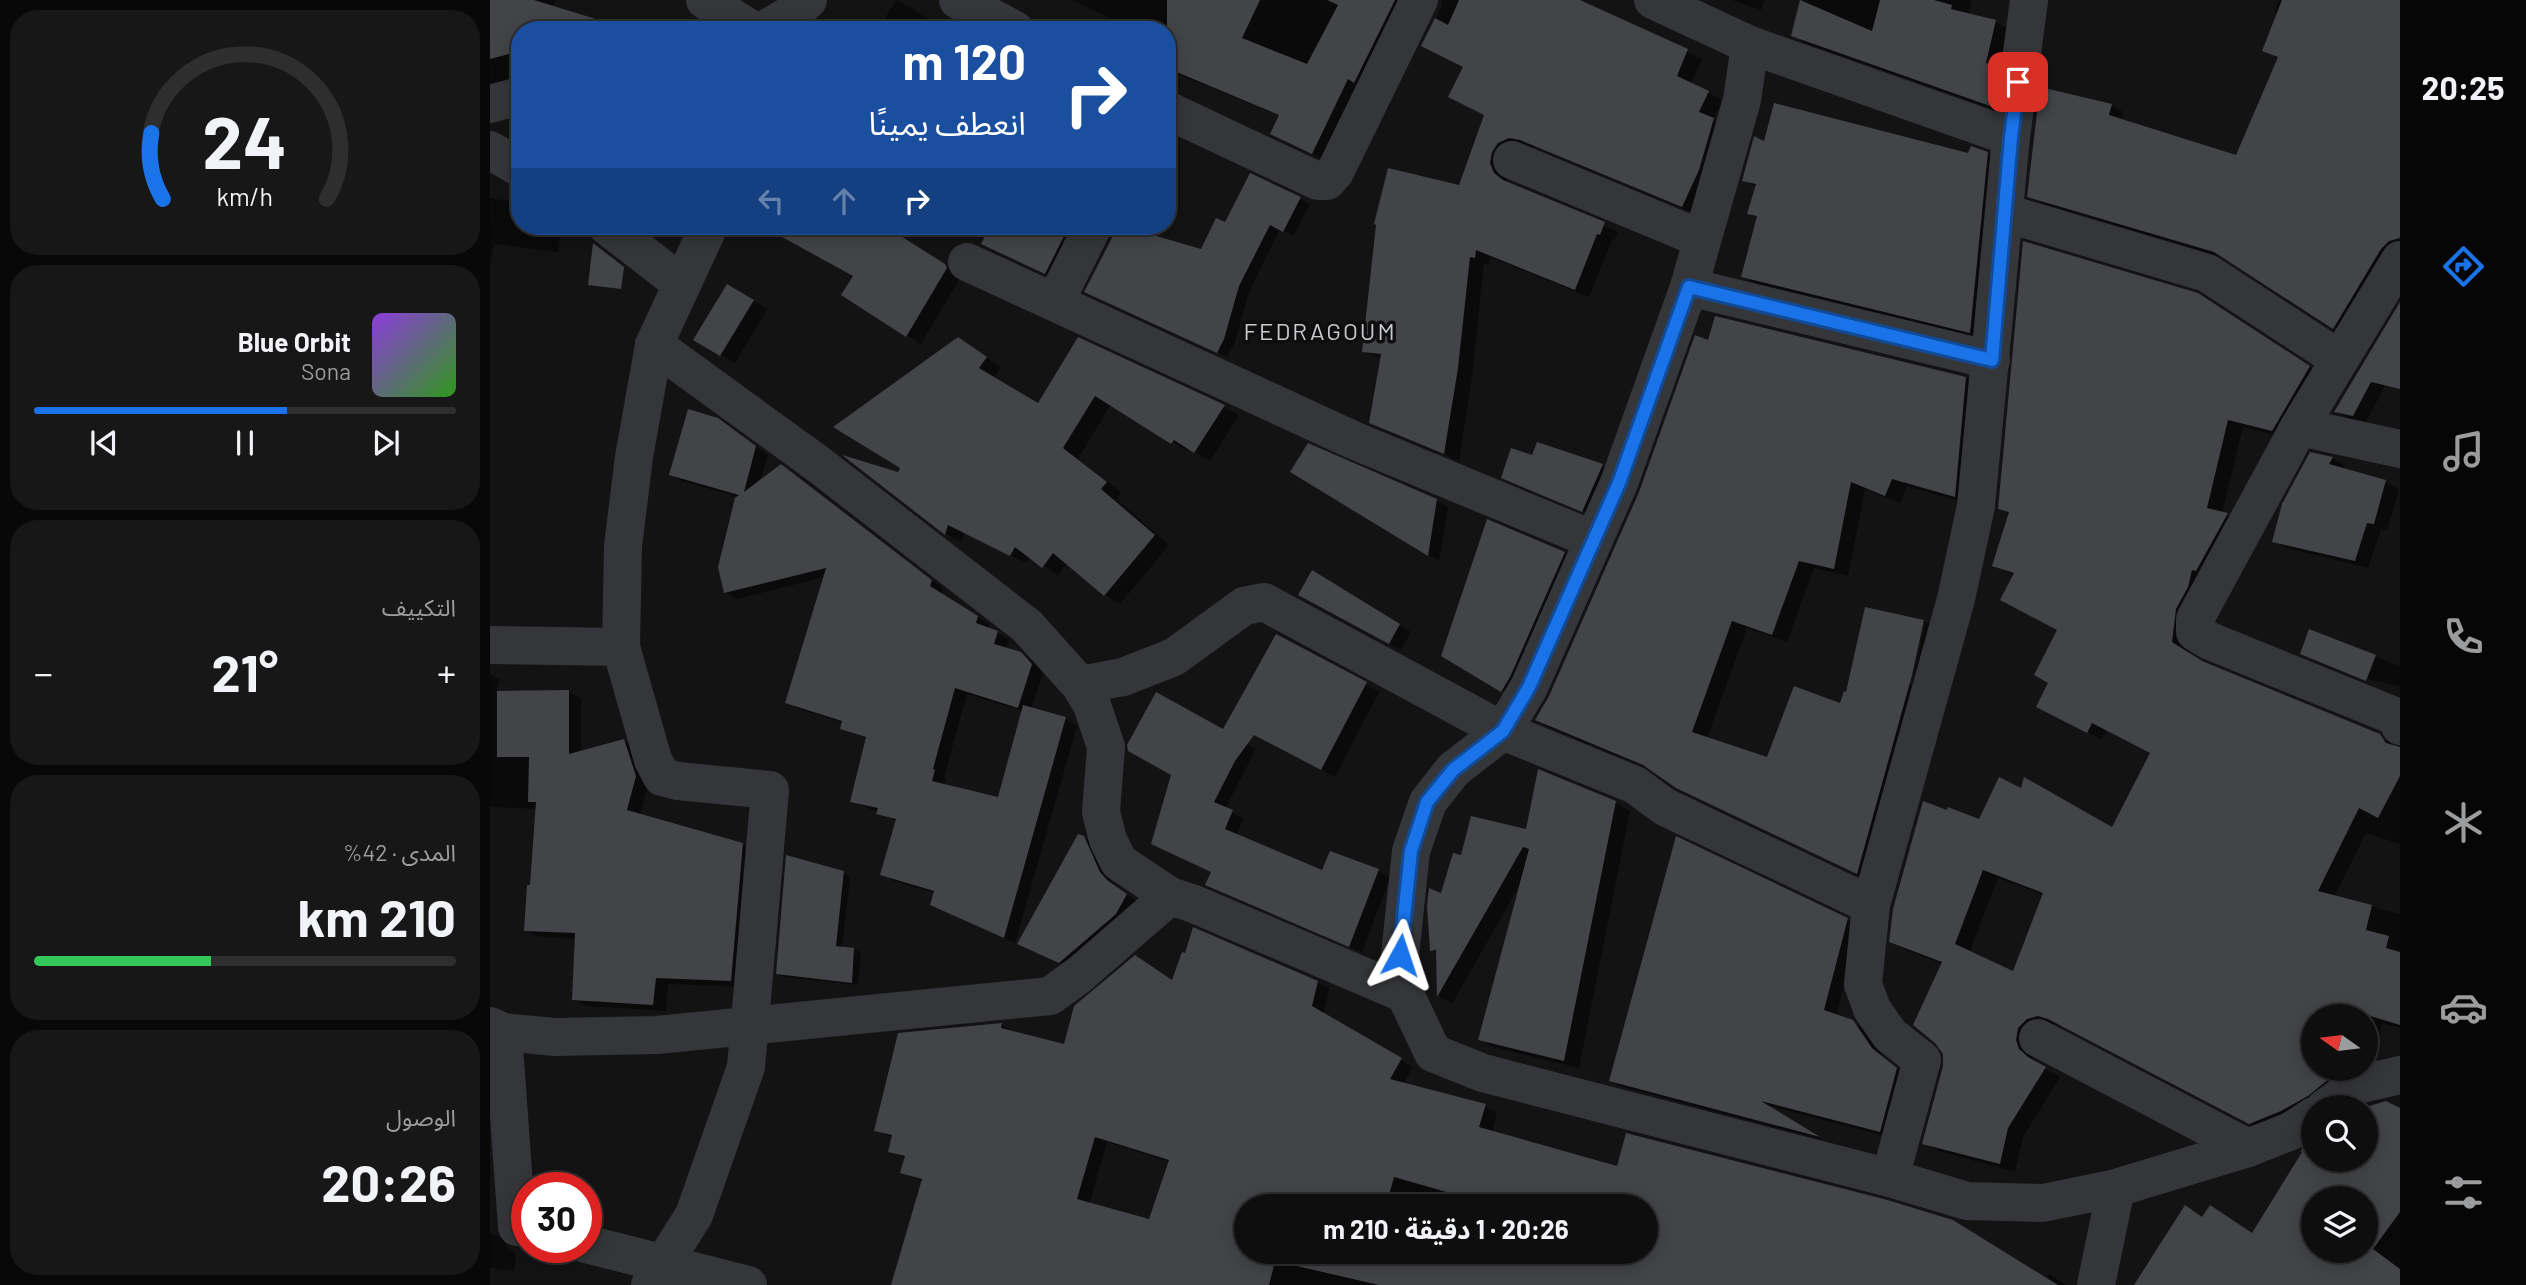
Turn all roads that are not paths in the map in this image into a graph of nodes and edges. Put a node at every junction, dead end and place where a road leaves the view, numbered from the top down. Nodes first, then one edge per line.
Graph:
1 (705, 0) edge
2 (808, 0) edge
3 (958, 0) edge
4 (1419, 0) edge
5 (1653, 0) edge
6 (2029, 0) edge
7 (738, 21) edge
8 (779, 21) edge
9 (998, 21) edge
10 (1750, 46) junction
11 (511, 98) edge
12 (490, 104) edge
13 (1176, 114) edge
14 (2011, 137) junction
15 (490, 150) edge
16 (1512, 160) dead end
17 (511, 163) edge
18 (2005, 213) junction
19 (619, 235) edge
20 (705, 235) edge
21 (1088, 235) edge
22 (1702, 239) junction
23 (2400, 260) edge
24 (967, 262) dead end
25 (682, 284) junction
26 (1689, 287) junction
27 (1055, 302) junction
28 (654, 345) junction
29 (2339, 359) junction
30 (1992, 360) junction
31 (2299, 427) junction
32 (2400, 449) edge
33 (1594, 540) junction
34 (490, 645) edge
35 (621, 648) junction
36 (1080, 685) junction
37 (2400, 726) edge
38 (1503, 731) junction
39 (1170, 896) junction
40 (1871, 905) junction
41 (1405, 994) junction
42 (750, 1026) junction
43 (496, 1029) edge
44 (2038, 1038) dead end
45 (2400, 1075) edge
46 (2343, 1095) edge
47 (2301, 1124) edge
48 (2248, 1148) junction
49 (1890, 1178) junction
50 (2116, 1188) junction
51 (511, 1224) edge
52 (602, 1251) edge
53 (657, 1274) edge
54 (748, 1285) edge
55 (2096, 1285) edge

1 - 7 street
2 - 8 street
3 - 9 street
4 - 13 street
5 - 10 street
6 - 14 street
10 - 14 street
10 - 22 street
11 - 12 street
14 - 18 street
15 - 17 street
16 - 22 street
18 - 29 street
18 - 30 street
19 - 25 street
20 - 25 street
21 - 27 street
22 - 26 street
23 - 29 street
24 - 27 street
25 - 28 street
26 - 30 street
26 - 33 street
27 - 33 street
28 - 35 street
28 - 36 street
29 - 31 street
30 - 40 street
31 - 32 street
31 - 37 street
33 - 38 street
34 - 35 street
35 - 42 street
36 - 38 street
36 - 39 street
38 - 40 street
38 - 41 street
39 - 41 street
39 - 42 street
40 - 49 street
41 - 49 street
42 - 43 street
42 - 53 street
43 - 51 street
44 - 48 street
45 - 46 street
47 - 48 street
48 - 50 street
49 - 50 street
50 - 55 street
52 - 53 street
53 - 54 street

